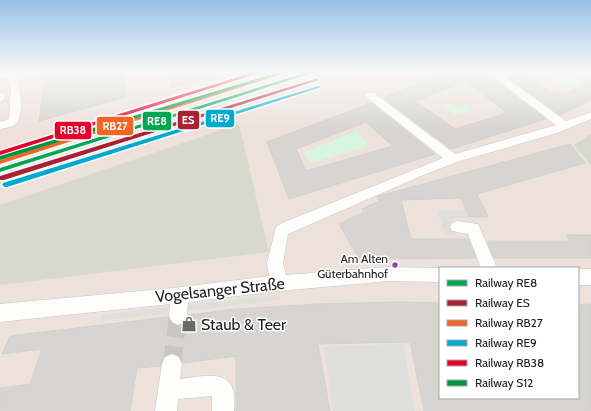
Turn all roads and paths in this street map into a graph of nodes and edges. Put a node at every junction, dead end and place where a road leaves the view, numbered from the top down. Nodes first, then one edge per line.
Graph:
1 (16, 91) edge
2 (517, 91) edge
3 (0, 95) edge
4 (370, 95) dead end
5 (0, 99) edge
6 (591, 115) edge
7 (0, 126) edge
8 (565, 126) junction
9 (453, 160) junction
10 (457, 227) dead end
11 (489, 267) edge
12 (439, 275) edge
13 (579, 277) edge
14 (591, 277) edge
15 (280, 283) junction
16 (180, 295) junction
17 (0, 313) edge
18 (178, 316) tunnel mouth
19 (172, 364) tunnel mouth
20 (169, 390) junction
21 (166, 411) edge
22 (223, 411) edge

1 - 7 street
2 - 8 street
3 - 5 street
4 - 9 street
6 - 8 street
8 - 9 street
9 - 15 street
10 - 11 street
12 - 15 street, Vogelsanger Straße
13 - 14 street
15 - 16 street, Vogelsanger Straße
16 - 17 street, Vogelsanger Straße
16 - 18 street
19 - 20 street
20 - 21 street
20 - 22 street

